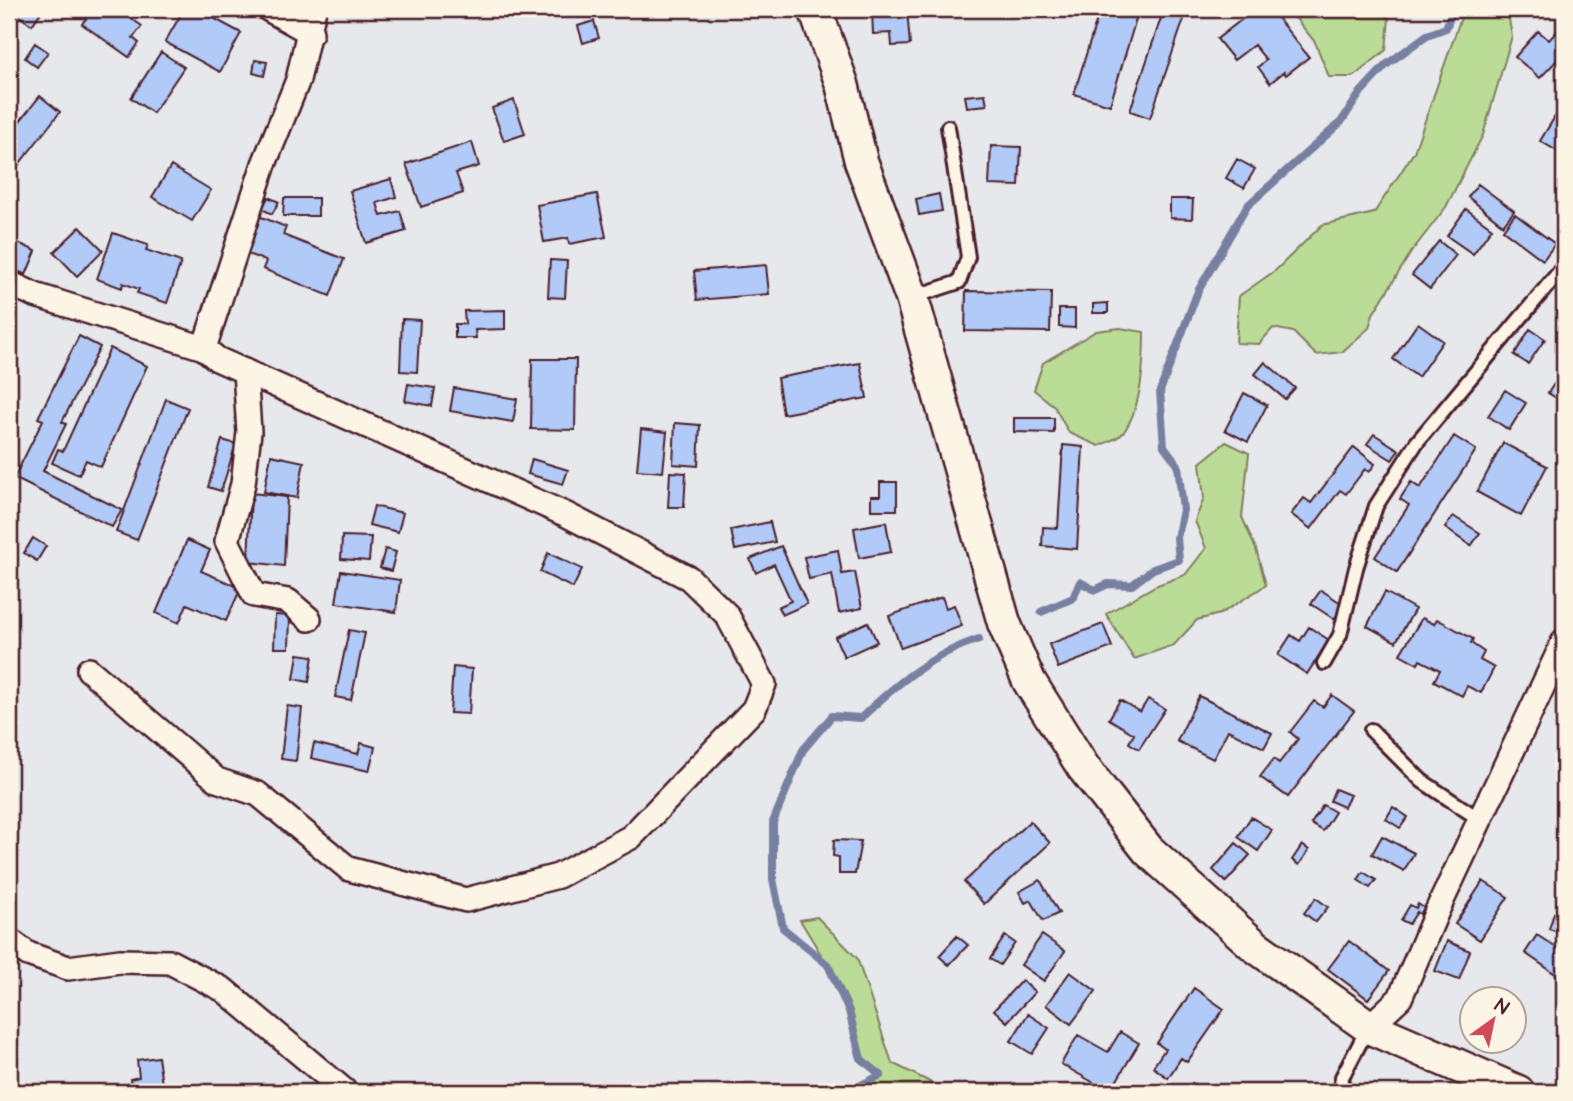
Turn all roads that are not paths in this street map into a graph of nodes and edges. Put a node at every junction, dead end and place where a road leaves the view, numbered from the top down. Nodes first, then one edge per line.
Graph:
1 (268, 9) edge
2 (314, 9) edge
3 (815, 9) edge
4 (311, 33) junction
5 (948, 127) dead end
6 (1564, 266) edge
7 (9, 284) edge
8 (912, 298) junction
9 (204, 348) junction
10 (245, 371) junction
11 (309, 619) dead end
12 (1564, 640) edge
13 (1324, 663) dead end
14 (1559, 663) edge
15 (89, 670) dead end
16 (1371, 730) dead end
17 (1479, 819) junction
18 (9, 940) edge
19 (1368, 1027) junction
20 (346, 1092) edge
21 (1340, 1092) edge
22 (1518, 1092) edge

1 - 4 street
2 - 4 street
3 - 8 main road
4 - 9 street
5 - 8 lane
6 - 13 lane
7 - 9 street
8 - 19 main road
9 - 10 street
10 - 11 street
10 - 15 street
12 - 14 street
14 - 17 street
16 - 17 lane
17 - 19 street
18 - 20 street
19 - 21 lane
19 - 22 main road

